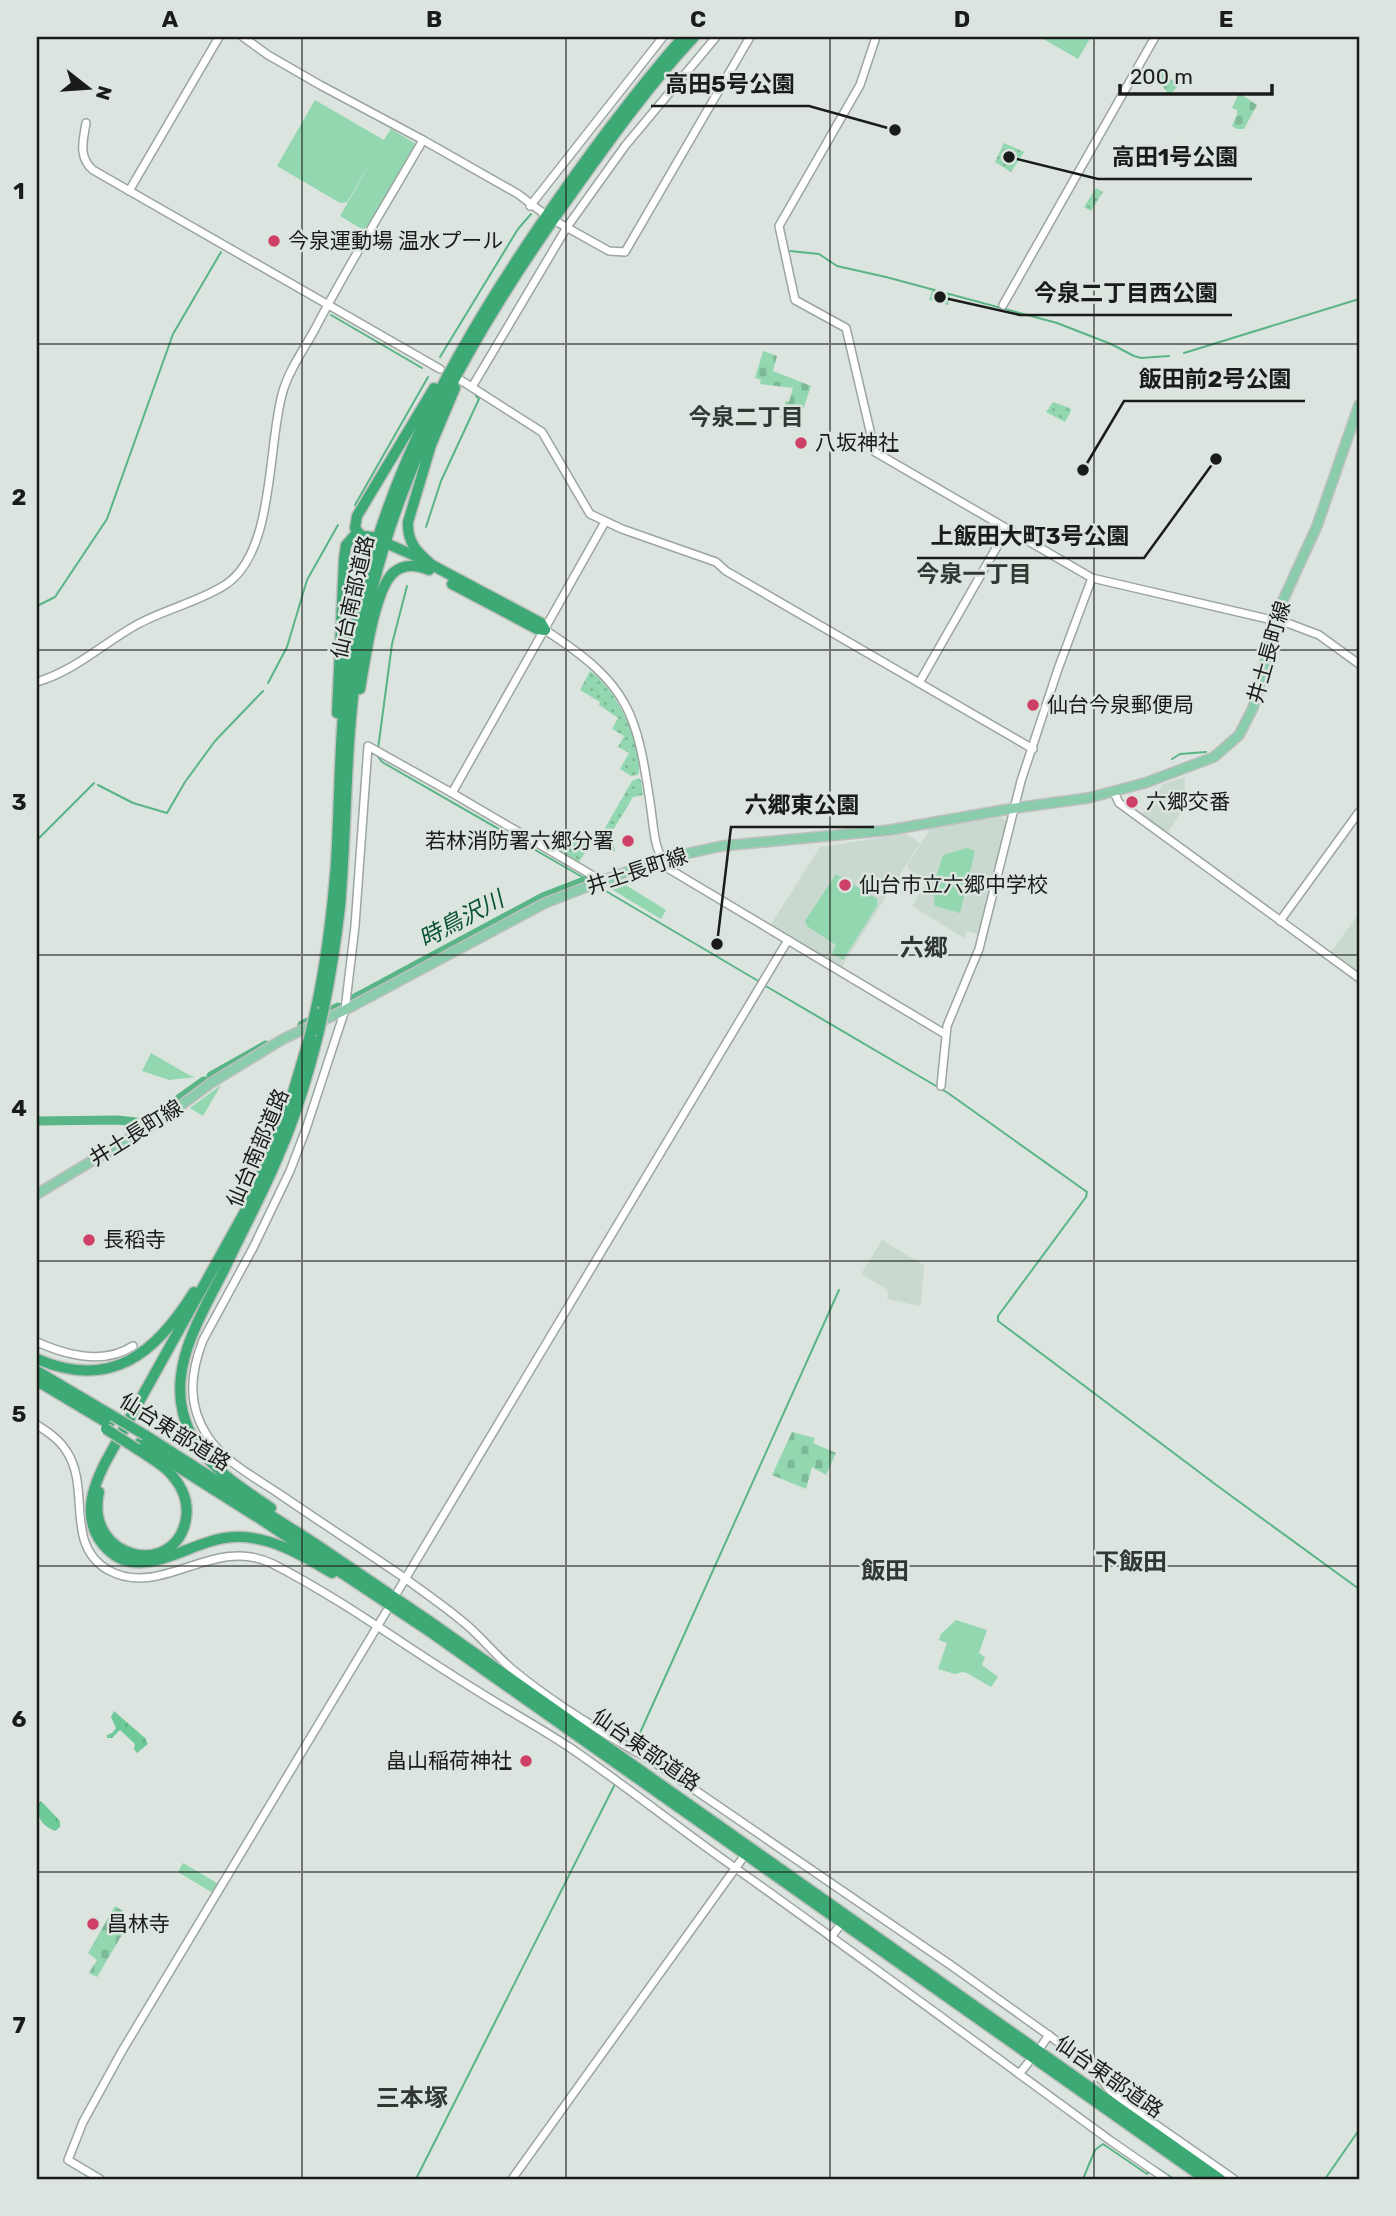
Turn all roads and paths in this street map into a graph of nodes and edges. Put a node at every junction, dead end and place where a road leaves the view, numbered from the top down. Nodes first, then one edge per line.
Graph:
1 (219, 37) edge
2 (243, 37) edge
3 (663, 37) edge
4 (683, 37) edge
5 (694, 37) edge
6 (716, 37) edge
7 (750, 37) edge
8 (876, 37) edge
9 (1155, 37) edge
10 (86, 124) dead end
11 (423, 140) junction
12 (129, 191) junction
13 (530, 206) junction
14 (542, 213) dead end
15 (557, 222) dead end
16 (567, 227) junction
17 (328, 304) junction
18 (1003, 305) dead end
19 (496, 306) junction
20 (455, 359) junction
21 (440, 369) dead end
22 (462, 381) dead end
23 (472, 387) junction
24 (1359, 405) edge
25 (605, 522) junction
26 (1007, 529) junction
27 (358, 534) junction
28 (371, 539) dead end
29 (387, 546) dead end
30 (430, 567) junction
31 (1092, 578) junction
32 (1275, 621) junction
33 (545, 630) junction
34 (1359, 663) edge
35 (37, 681) edge
36 (919, 683) junction
37 (349, 746) junction
38 (1033, 749) junction
39 (1114, 792) junction
40 (452, 793) junction
41 (337, 808) junction
42 (1015, 808) junction
43 (1359, 812) edge
44 (661, 859) junction
45 (597, 883) junction
46 (1280, 921) junction
47 (788, 940) junction
48 (1359, 978) edge
49 (320, 1010) junction
50 (345, 1010) junction
51 (315, 1033) junction
52 (944, 1034) junction
53 (942, 1087) dead end
54 (255, 1189) junction
55 (37, 1194) edge
56 (239, 1237) junction
57 (37, 1342) edge
58 (133, 1346) dead end
59 (37, 1359) edge
60 (37, 1371) edge
61 (37, 1382) edge
62 (109, 1423) junction
63 (37, 1425) edge
64 (140, 1443) junction
65 (355, 1571) junction
66 (405, 1579) junction
67 (398, 1591) dead end
68 (386, 1612) dead end
69 (377, 1626) junction
70 (426, 1629) junction
71 (484, 1666) junction
72 (742, 1859) dead end
73 (737, 1869) junction
74 (856, 1902) junction
75 (849, 1912) dead end
76 (838, 1928) dead end
77 (831, 1937) junction
78 (1049, 2035) junction
79 (1042, 2045) dead end
80 (1028, 2063) dead end
81 (1020, 2074) junction
82 (1079, 2085) junction
83 (100, 2179) edge
84 (512, 2179) edge
85 (1166, 2179) edge
86 (1205, 2179) edge
87 (1220, 2179) edge
88 (1234, 2179) edge

1 - 12 street
2 - 11 street
3 - 13 street
4 - 20 highway, 仙台南部道路
5 - 19 highway, 仙台南部道路
6 - 16 street
7 - 16 street
8 - 26 street
9 - 18 street
10 - 12 street
11 - 13 street
11 - 17 street
12 - 17 street
13 - 14 street
15 - 16 street
16 - 23 street
17 - 21 street
17 - 35 street
19 - 30 highway
19 - 37 highway, 仙台南部道路
20 - 27 highway
20 - 41 highway, 仙台南部道路
22 - 23 street
23 - 25 street
24 - 32 main road, 井土長町線
25 - 33 street
25 - 36 street
26 - 31 street
26 - 36 street
27 - 28 highway
27 - 41 highway
29 - 30 highway
30 - 33 highway
30 - 37 highway
31 - 32 street
31 - 38 street
32 - 34 street
32 - 39 main road, 井土長町線
33 - 40 street
33 - 44 street
36 - 38 street
37 - 49 highway, 仙台南部道路
38 - 42 street
39 - 42 main road, 井土長町線
39 - 46 street
40 - 45 street
40 - 50 street
41 - 49 highway, 仙台南部道路
42 - 44 main road, 井土長町線
42 - 52 street
43 - 46 street
44 - 45 main road, 井土長町線
44 - 47 street
45 - 50 main road, 井土長町線
46 - 48 street
47 - 52 street
47 - 66 street
49 - 51 highway, 仙台南部道路, bridge
50 - 55 main road, 井土長町線
50 - 66 street
51 - 54 highway, 仙台南部道路
51 - 56 highway, 仙台南部道路
52 - 53 street
54 - 59 highway
54 - 70 highway
56 - 64 highway
56 - 65 highway
57 - 58 street
60 - 62 highway, 仙台東部道路
61 - 62 highway, 仙台東部道路
62 - 64 highway, 仙台東部道路
63 - 69 street
64 - 65 highway, 仙台東部道路
64 - 70 highway, 仙台東部道路
65 - 71 highway, 仙台東部道路
66 - 67 street
66 - 74 street
68 - 69 street
69 - 73 street
69 - 83 street
70 - 71 highway, 仙台東部道路
71 - 82 highway, 仙台東部道路
72 - 73 street
73 - 77 street
73 - 84 street
74 - 75 street
74 - 78 street
76 - 77 street
77 - 81 street
78 - 79 street
78 - 88 street
80 - 81 street
81 - 85 street
82 - 86 highway, 仙台東部道路
82 - 87 highway, 仙台東部道路

